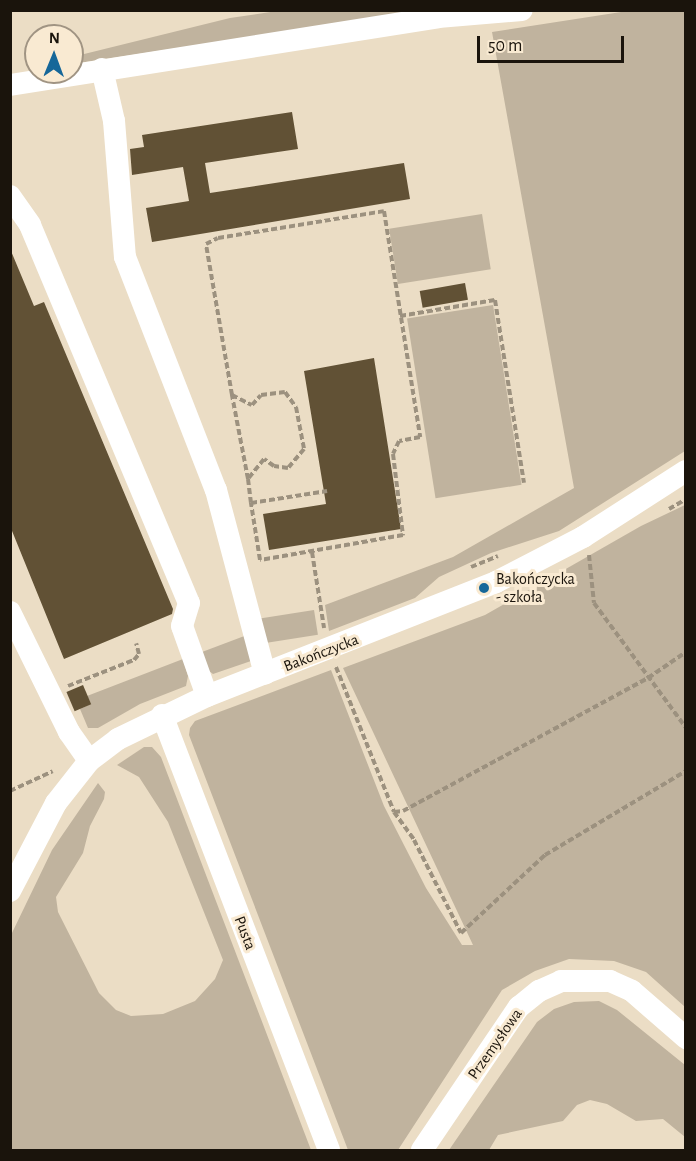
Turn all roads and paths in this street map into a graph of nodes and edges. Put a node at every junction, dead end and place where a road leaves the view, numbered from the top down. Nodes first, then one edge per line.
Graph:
1 (522, 10) edge
2 (102, 69) junction
3 (10, 85) edge
4 (10, 196) edge
5 (400, 316) junction
6 (232, 395) junction
7 (686, 471) edge
8 (248, 479) junction
9 (524, 483) dead end
10 (327, 490) dead end
11 (251, 502) junction
12 (582, 537) junction
13 (10, 612) edge
14 (136, 643) dead end
15 (17, 645) edge
16 (330, 649) junction
17 (686, 652) edge
18 (265, 674) junction
19 (648, 678) junction
20 (49, 693) junction
21 (207, 696) junction
22 (162, 715) junction
23 (686, 728) edge
24 (83, 754) junction
25 (686, 771) edge
26 (10, 791) edge
27 (394, 812) junction
28 (10, 891) edge
29 (686, 1038) edge
30 (329, 1150) edge
31 (422, 1150) edge

1 - 2 street
2 - 3 street
2 - 18 street
4 - 21 street
5 - 6 path
5 - 9 path
5 - 11 path
6 - 8 path
6 - 8 path
7 - 12 street, Bakończycka
8 - 11 path
10 - 11 path
12 - 16 street, Bakończycka
12 - 19 path
13 - 15 street
14 - 20 path
15 - 20 street
16 - 18 street, Bakończycka
16 - 27 path
17 - 19 path
18 - 21 street, Bakończycka
19 - 23 path
19 - 27 path
20 - 24 street
21 - 22 street, Bakończycka
22 - 24 street, Bakończycka
22 - 30 street, Pusta
24 - 26 path
24 - 28 street, Bakończycka
25 - 27 path
29 - 31 street, Przemysłowa

